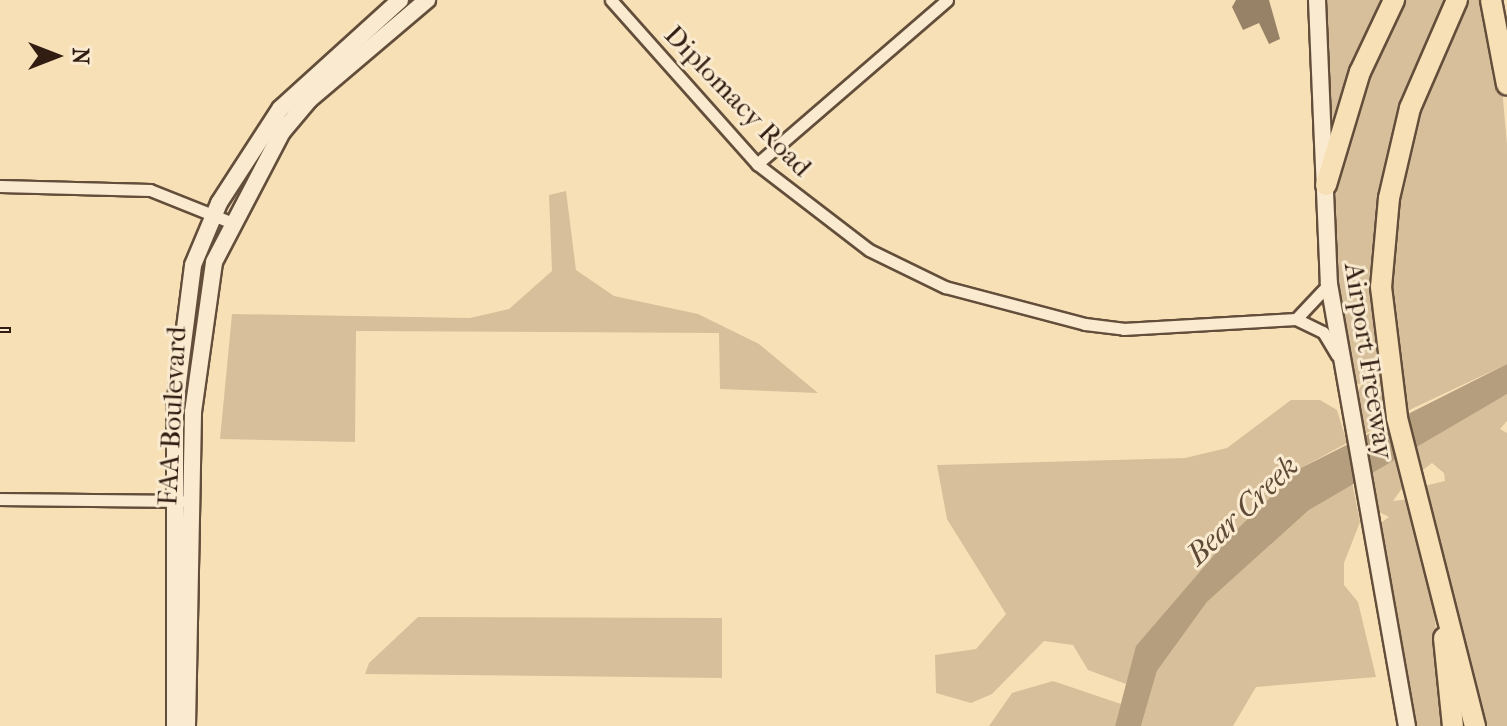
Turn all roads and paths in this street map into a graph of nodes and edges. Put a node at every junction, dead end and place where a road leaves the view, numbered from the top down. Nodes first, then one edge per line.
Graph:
1 (400, 0) edge
2 (611, 0) edge
3 (947, 0) edge
4 (1317, 0) edge
5 (1394, 0) edge
6 (1457, 0) edge
7 (1491, 0) edge
8 (420, 2) edge
9 (1507, 85) edge
10 (303, 95) junction
11 (757, 164) junction
12 (1326, 185) junction
13 (0, 186) edge
14 (214, 213) junction
15 (230, 222) junction
16 (1329, 284) junction
17 (1296, 319) junction
18 (1337, 355) junction
19 (198, 360) junction
20 (179, 361) junction
21 (0, 499) edge
22 (176, 501) junction
23 (193, 501) junction
24 (1443, 607) junction
25 (182, 668) junction
26 (181, 722) edge
27 (1407, 726) edge
28 (1453, 726) edge
29 (1475, 726) edge

1 - 10 street, FAA Boulevard
2 - 11 street, Diplomacy Road
3 - 11 street
4 - 12 street, Airport Freeway
5 - 12 highway
6 - 24 highway
7 - 9 highway
8 - 10 street, FAA Boulevard
10 - 14 street, FAA Boulevard
10 - 15 street, FAA Boulevard
11 - 17 street, Diplomacy Road
12 - 16 street, Airport Freeway
13 - 14 street
14 - 15 street
14 - 20 street, FAA Boulevard
15 - 19 street, FAA Boulevard
16 - 17 street
16 - 18 street, Airport Freeway
17 - 18 street
18 - 27 street, Airport Freeway
19 - 20 street
19 - 23 street, FAA Boulevard
20 - 22 street, FAA Boulevard
21 - 22 street
22 - 23 street
22 - 25 street, FAA Boulevard
23 - 25 street, FAA Boulevard
24 - 28 highway
24 - 29 highway
25 - 26 street, FAA Boulevard

